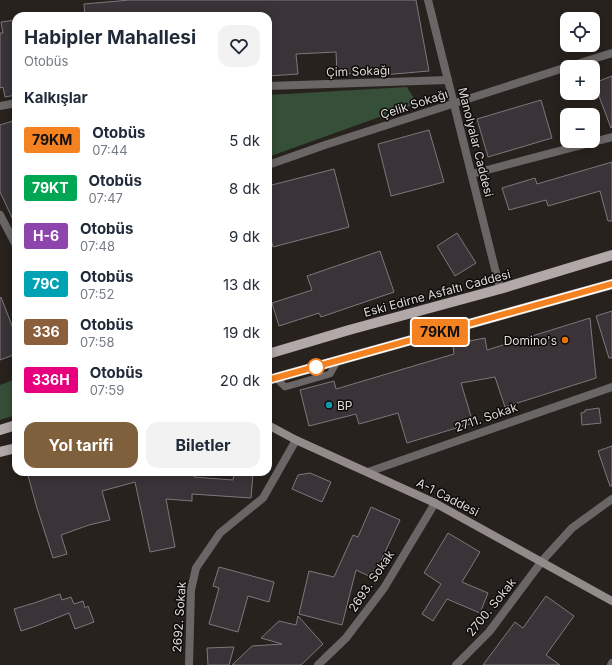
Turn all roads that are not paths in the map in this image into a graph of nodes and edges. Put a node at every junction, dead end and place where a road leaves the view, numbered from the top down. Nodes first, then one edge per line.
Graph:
1 (428, 0) edge
2 (612, 53) edge
3 (590, 60) edge
4 (560, 69) edge
5 (448, 80) junction
6 (272, 86) edge
7 (12, 104) edge
8 (454, 104) junction
9 (0, 106) edge
10 (612, 137) edge
11 (272, 164) edge
12 (472, 174) junction
13 (0, 215) edge
14 (12, 238) edge
15 (612, 255) edge
16 (612, 284) edge
17 (500, 289) junction
18 (272, 353) edge
19 (272, 379) edge
20 (612, 387) edge
21 (12, 426) edge
22 (272, 427) edge
23 (0, 430) edge
24 (296, 440) junction
25 (12, 449) edge
26 (0, 452) edge
27 (368, 472) junction
28 (612, 499) edge
29 (435, 503) junction
30 (542, 561) junction
31 (612, 601) edge
32 (189, 665) edge
33 (318, 665) edge
34 (456, 665) edge

1 - 5 street, Manolyalar Caddesi
2 - 3 street, Çelik Sokağı
4 - 8 street, Çelik Sokağı
5 - 6 street, Çim Sokağı
5 - 8 street, Manolyalar Caddesi
7 - 9 street
8 - 11 street, Çelik Sokağı
8 - 12 street, Manolyalar Caddesi
10 - 12 street
12 - 17 street, Manolyalar Caddesi
13 - 14 street
15 - 17 main road, Eski Edirne Asfaltı Caddesi
16 - 19 main road
17 - 18 main road, Eski Edirne Asfaltı Caddesi
20 - 27 street, 2711. Sokak
21 - 23 main road
22 - 24 main road, A-1 Caddesi
24 - 27 main road, A-1 Caddesi
24 - 32 street, 2692. Sokak
25 - 26 main road
27 - 29 main road, A-1 Caddesi
28 - 30 street, 2700. Sokak
29 - 30 main road, A-1 Caddesi
29 - 33 street, 2693. Sokak
30 - 31 main road, A-1 Caddesi
30 - 34 street, 2700. Sokak

